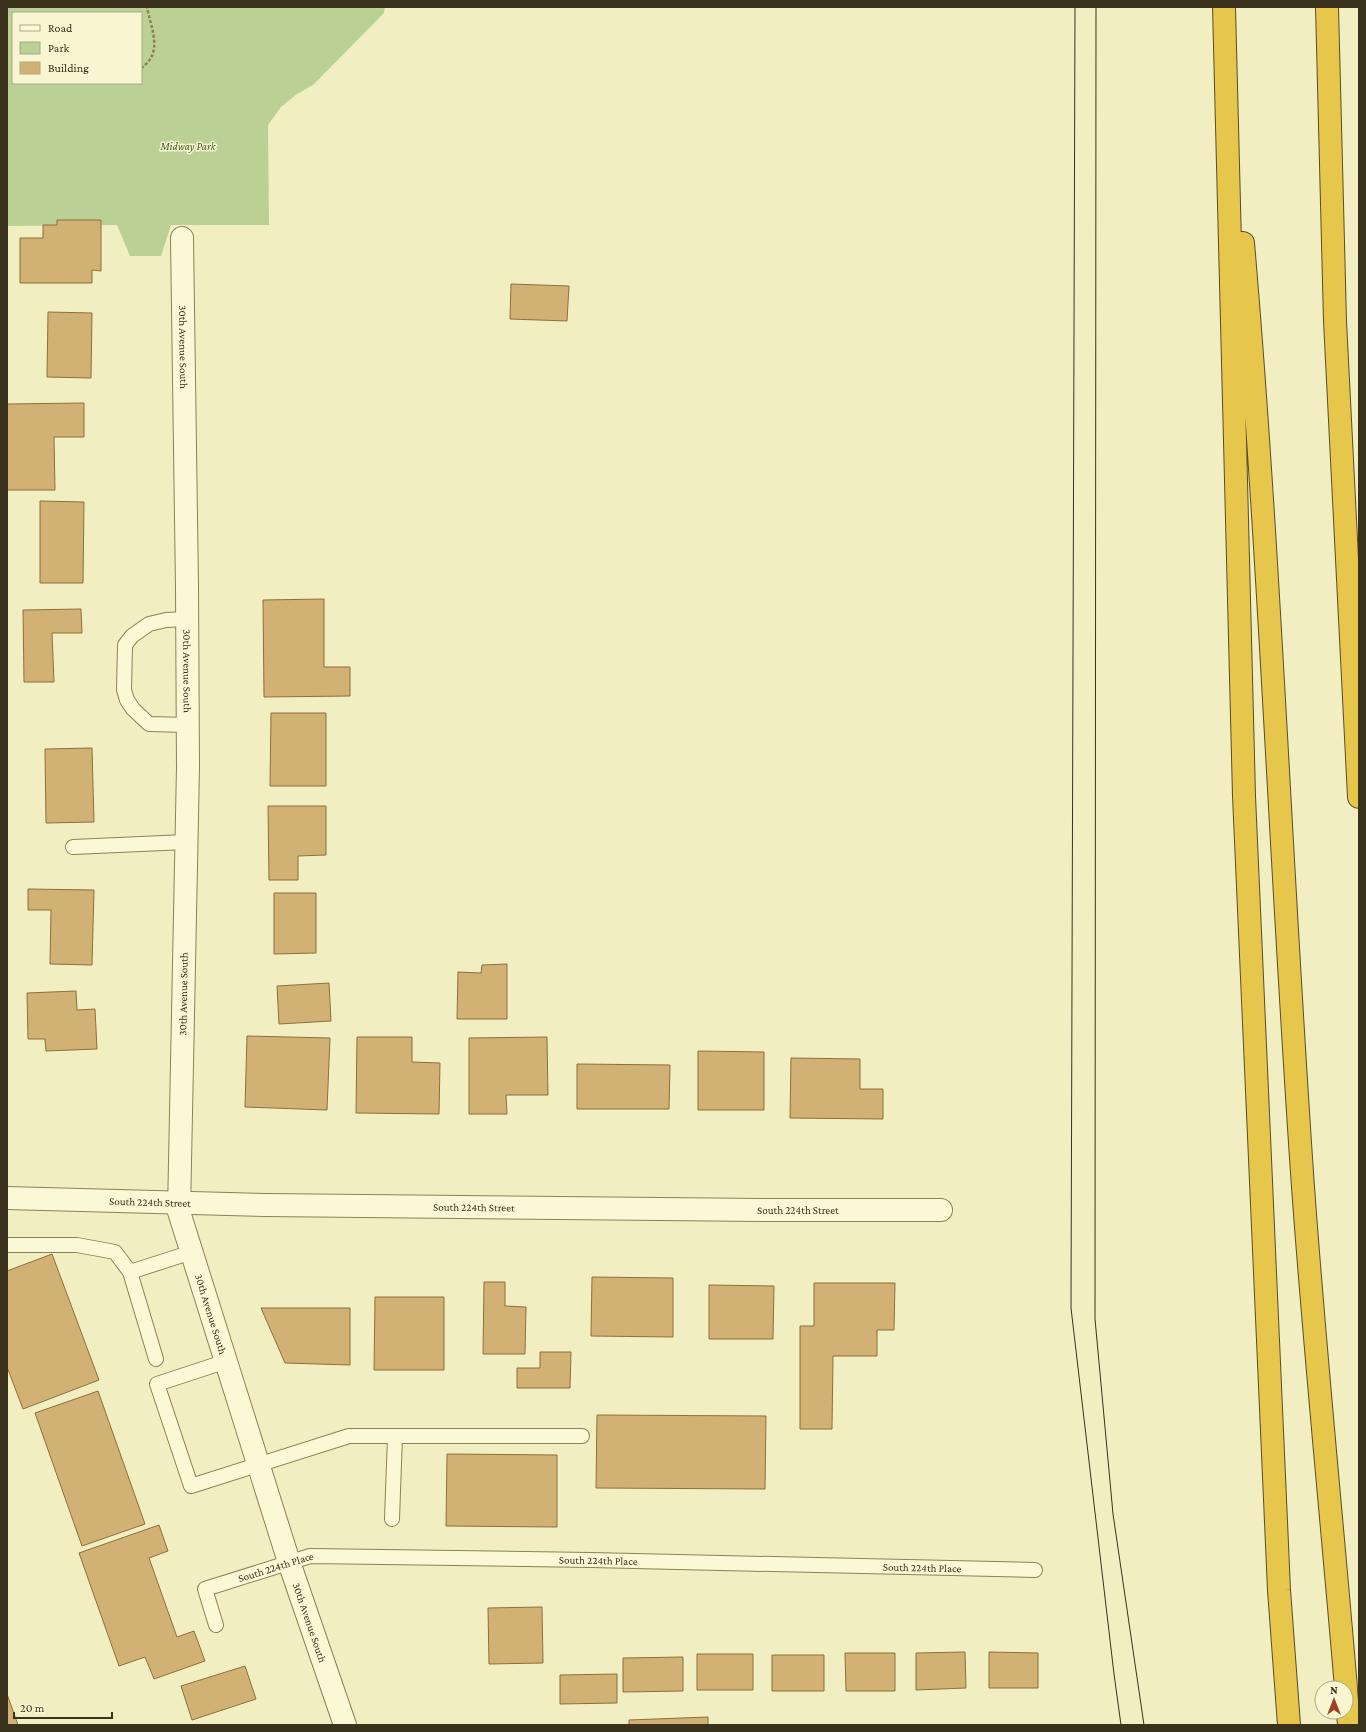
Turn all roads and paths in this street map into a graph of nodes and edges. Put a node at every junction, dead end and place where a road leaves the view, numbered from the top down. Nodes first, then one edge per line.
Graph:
1 (147, 7) edge
2 (1327, 7) edge
3 (1224, 12) edge
4 (142, 67) edge
5 (182, 238) dead end
6 (187, 619) junction
7 (187, 725) junction
8 (1359, 797) edge
9 (186, 842) junction
10 (73, 847) dead end
11 (7, 1198) edge
12 (179, 1202) junction
13 (942, 1210) dead end
14 (7, 1245) edge
15 (192, 1252) junction
16 (130, 1272) junction
17 (156, 1359) dead end
18 (227, 1361) junction
19 (395, 1436) junction
20 (582, 1436) dead end
21 (258, 1463) junction
22 (392, 1519) dead end
23 (289, 1562) junction
24 (1035, 1570) dead end
25 (216, 1625) dead end
26 (1345, 1680) edge
27 (345, 1725) edge
28 (1289, 1725) edge

1 - 4 path
2 - 8 highway
3 - 26 highway
3 - 28 highway
5 - 6 street, 30th Avenue South
6 - 7 street, 30th Avenue South
6 - 7 lane
7 - 9 street, 30th Avenue South
9 - 10 lane
9 - 12 street, 30th Avenue South
11 - 12 street, South 224th Street
12 - 13 street, South 224th Street
12 - 15 street, 30th Avenue South
14 - 16 lane
15 - 16 lane
15 - 18 street, 30th Avenue South
16 - 17 lane
18 - 21 street, 30th Avenue South
18 - 21 lane
19 - 20 lane
19 - 21 lane
19 - 22 lane
21 - 23 street, 30th Avenue South
23 - 24 lane, South 224th Place
23 - 25 lane, South 224th Place
23 - 27 street, 30th Avenue South

